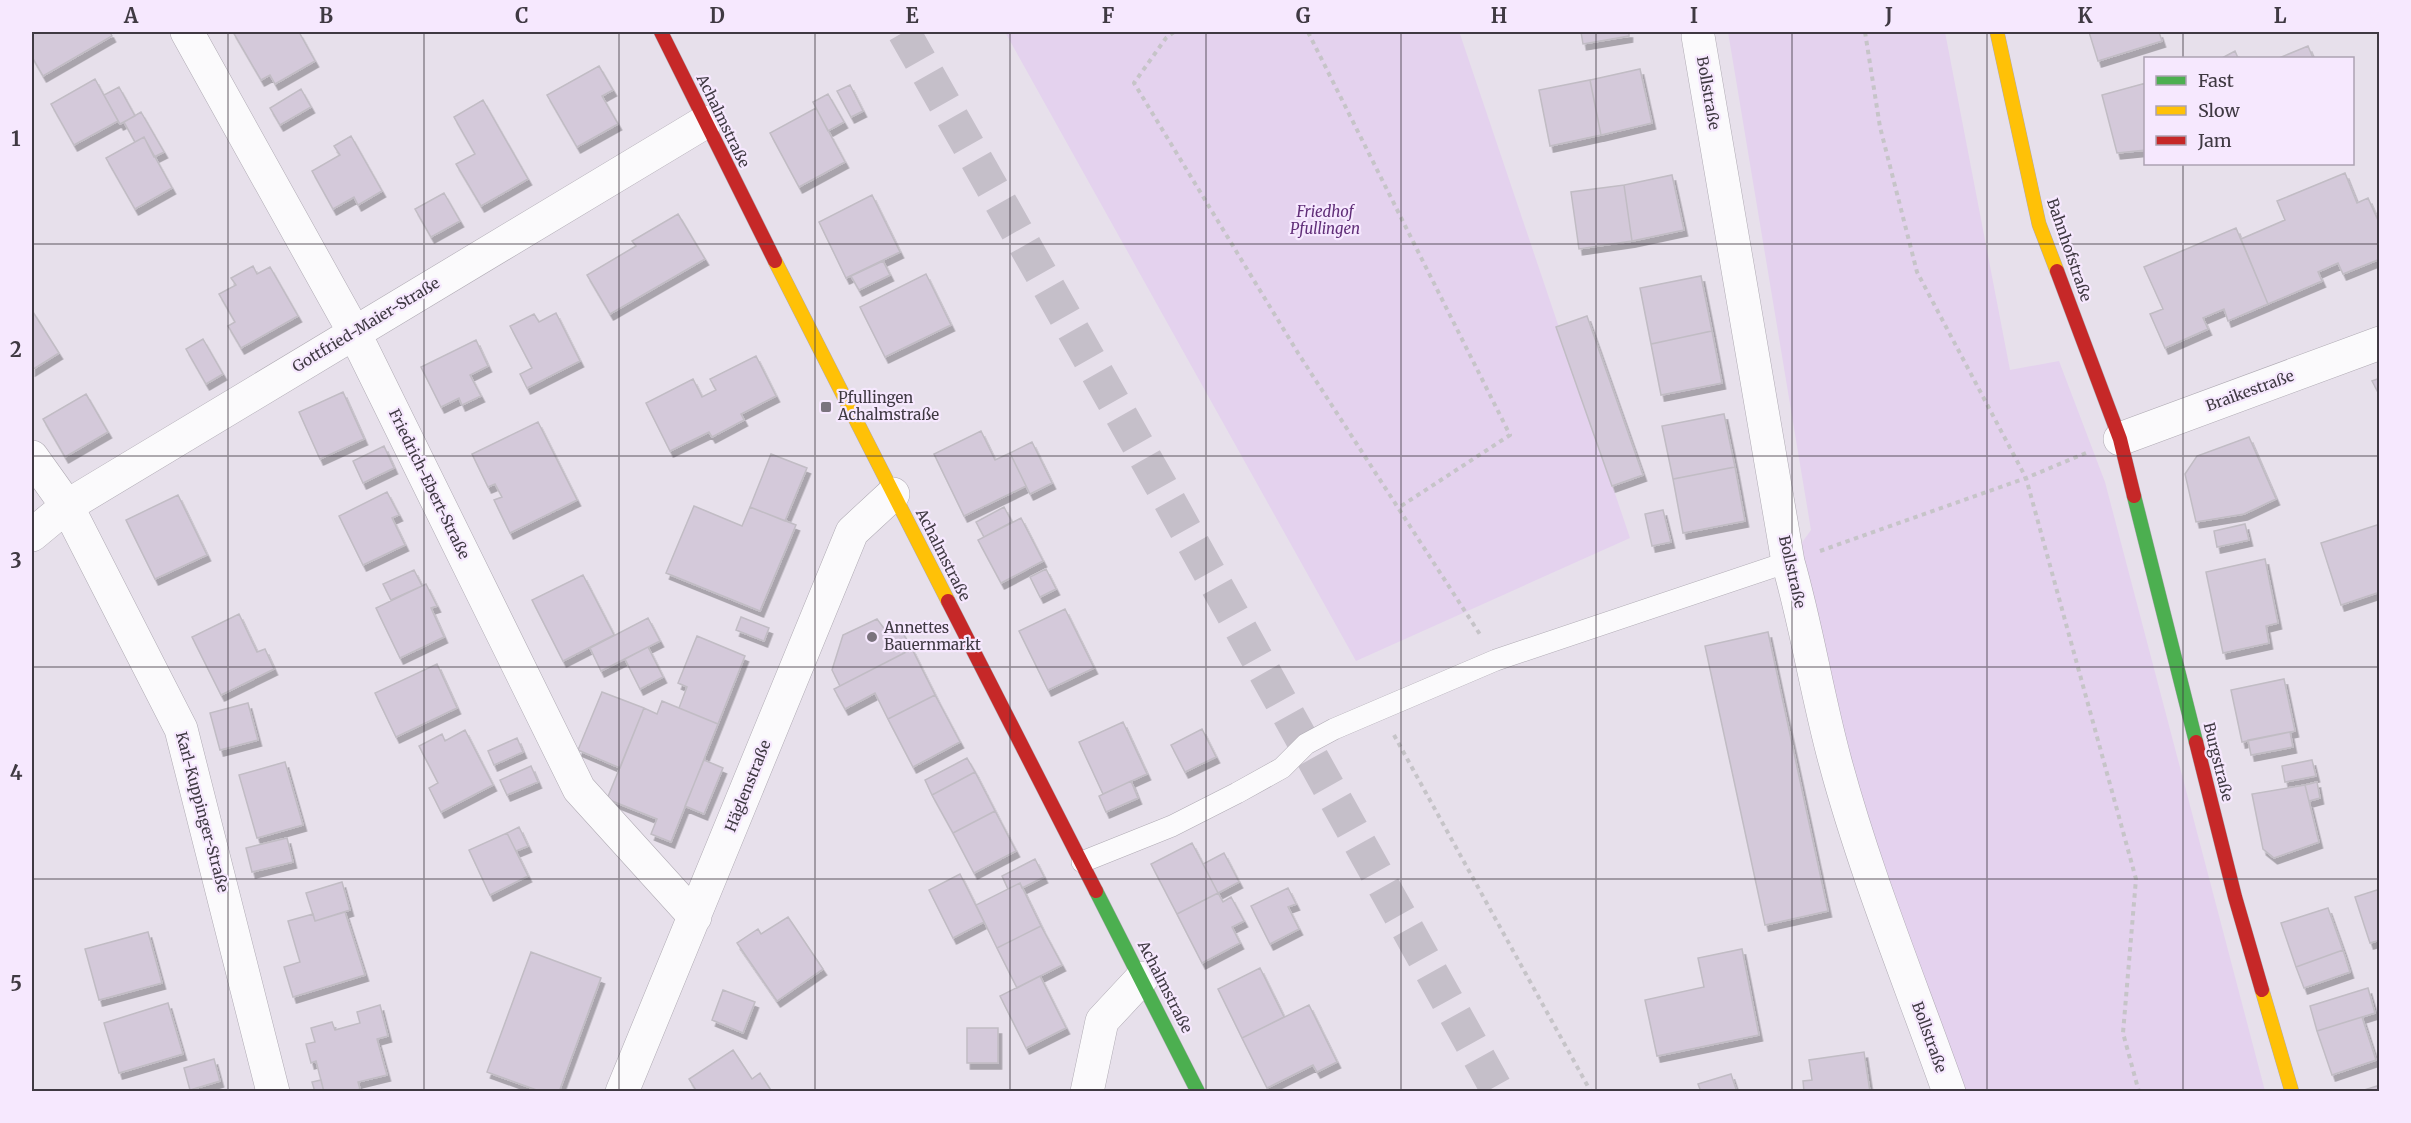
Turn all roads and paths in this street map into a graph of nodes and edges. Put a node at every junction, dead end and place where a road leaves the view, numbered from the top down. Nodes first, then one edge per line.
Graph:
1 (187, 32) edge
2 (661, 32) edge
3 (1174, 32) edge
4 (1308, 32) edge
5 (1865, 32) edge
6 (1997, 32) edge
7 (1698, 36) dead end
8 (705, 122) junction
9 (354, 332) junction
10 (2379, 343) edge
11 (2120, 439) junction
12 (32, 457) edge
13 (2026, 478) junction
14 (893, 494) junction
15 (67, 506) junction
16 (1398, 508) junction
17 (32, 535) edge
18 (1788, 562) junction
19 (1496, 660) junction
20 (1381, 711) junction
21 (1082, 862) junction
22 (695, 917) junction
23 (1142, 978) junction
24 (273, 1092) edge
25 (622, 1092) edge
26 (1087, 1092) edge
27 (1198, 1092) edge
28 (1591, 1092) edge
29 (1949, 1092) edge
30 (2139, 1092) edge
31 (2292, 1092) edge

1 - 9 street, Friedrich-Ebert-Straße
2 - 8 street, Achalmstraße
3 - 16 path
4 - 16 path
5 - 13 path
6 - 11 street, Bahnhofstraße
7 - 18 street, Bollstraße
8 - 9 street, Gottfried-Maier-Straße
8 - 14 street, Achalmstraße
9 - 15 street, Gottfried-Maier-Straße
9 - 22 street, Friedrich-Ebert-Straße
10 - 11 street, Braikestraße
11 - 13 path
11 - 31 street, Burgstraße
12 - 15 street, Karl-Kuppinger-Straße
13 - 18 path
13 - 30 path
14 - 21 street, Achalmstraße
14 - 22 street, Häglenstraße
15 - 17 street, Gottfried-Maier-Straße
15 - 24 street, Karl-Kuppinger-Straße
16 - 19 path
18 - 19 lane
18 - 29 street, Bollstraße
19 - 20 lane
20 - 21 lane
20 - 28 path
21 - 23 street, Achalmstraße
22 - 25 street, Häglenstraße
23 - 26 street
23 - 27 street, Achalmstraße

